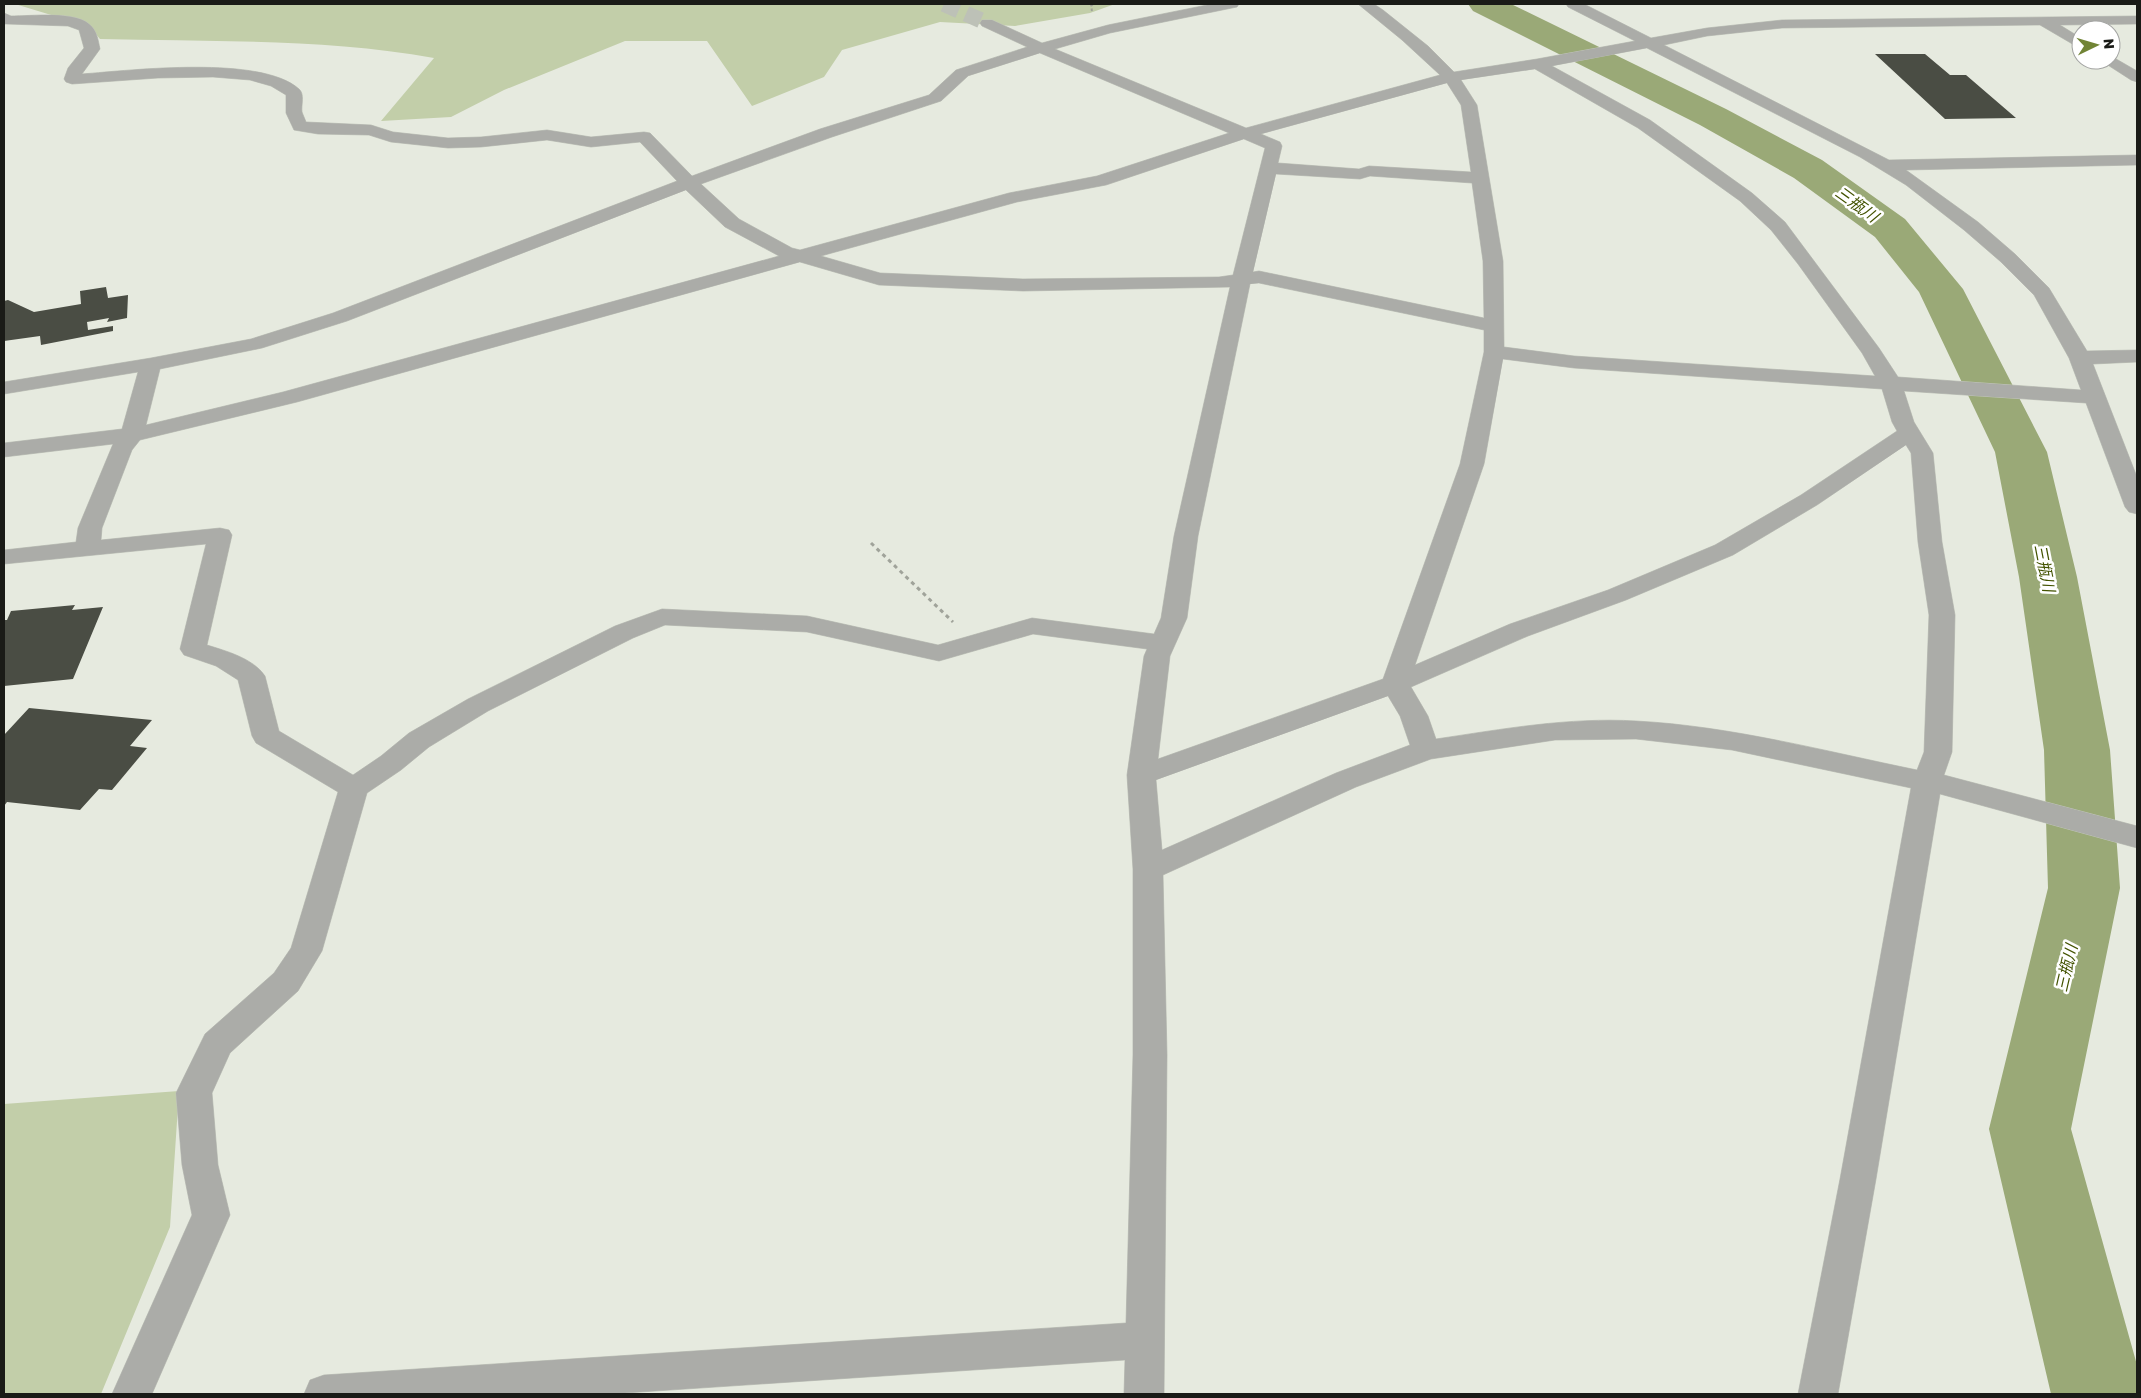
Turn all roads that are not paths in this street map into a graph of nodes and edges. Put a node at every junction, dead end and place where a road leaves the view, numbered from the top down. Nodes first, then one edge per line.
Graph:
1 (1232, 4) edge
2 (1365, 4) edge
3 (1573, 4) edge
4 (2015, 9) dead end
5 (4, 17) edge
6 (2137, 20) edge
7 (2036, 21) junction
8 (987, 23) tunnel mouth
9 (2071, 39) edge
10 (1650, 42) junction
11 (1041, 48) junction
12 (1537, 64) junction
13 (2121, 68) edge
14 (1452, 77) junction
15 (2137, 77) edge
16 (1243, 134) junction
17 (2137, 160) edge
18 (1886, 165) junction
19 (1270, 168) junction
20 (1479, 178) junction
21 (689, 183) junction
22 (799, 256) junction
23 (1240, 281) junction
24 (1494, 326) junction
25 (1494, 352) junction
26 (2137, 356) edge
27 (2080, 358) junction
28 (151, 364) junction
29 (1891, 384) junction
30 (4, 388) edge
31 (2095, 397) junction
32 (1910, 433) junction
33 (132, 435) junction
34 (4, 450) edge
35 (2137, 507) edge
36 (87, 549) junction
37 (4, 557) edge
38 (1164, 643) junction
39 (1395, 684) junction
40 (1426, 750) junction
41 (1141, 775) junction
42 (1942, 785) junction
43 (354, 788) junction
44 (2137, 837) edge
45 (1148, 869) junction
46 (1145, 1340) junction
47 (132, 1394) edge
48 (324, 1394) edge
49 (1144, 1394) edge
50 (1818, 1394) edge

1 - 11 street
2 - 14 street
3 - 10 street
4 - 7 street
5 - 21 street
6 - 7 street
7 - 9 street
7 - 10 street
8 - 11 street
10 - 12 street
10 - 18 street
11 - 16 street
11 - 21 street
12 - 14 street
12 - 29 street
13 - 15 street
14 - 16 street
14 - 20 street
16 - 19 street
16 - 22 street
17 - 18 street
18 - 27 street
19 - 20 street
19 - 23 street
20 - 24 street
21 - 22 street
21 - 28 street
22 - 23 street
22 - 33 street
23 - 24 street
23 - 38 street
24 - 25 street
25 - 29 street
25 - 39 street
26 - 27 street
27 - 31 street
28 - 30 street
28 - 33 street
29 - 31 street
29 - 32 street
31 - 35 street
32 - 39 street
32 - 42 street
33 - 34 street
33 - 36 street
36 - 37 street
36 - 43 street
38 - 41 street
38 - 43 street
39 - 40 street
39 - 41 street
40 - 42 street
40 - 45 street
41 - 45 street
42 - 44 street
42 - 50 street
43 - 47 street
45 - 46 street
46 - 48 street
46 - 49 street

